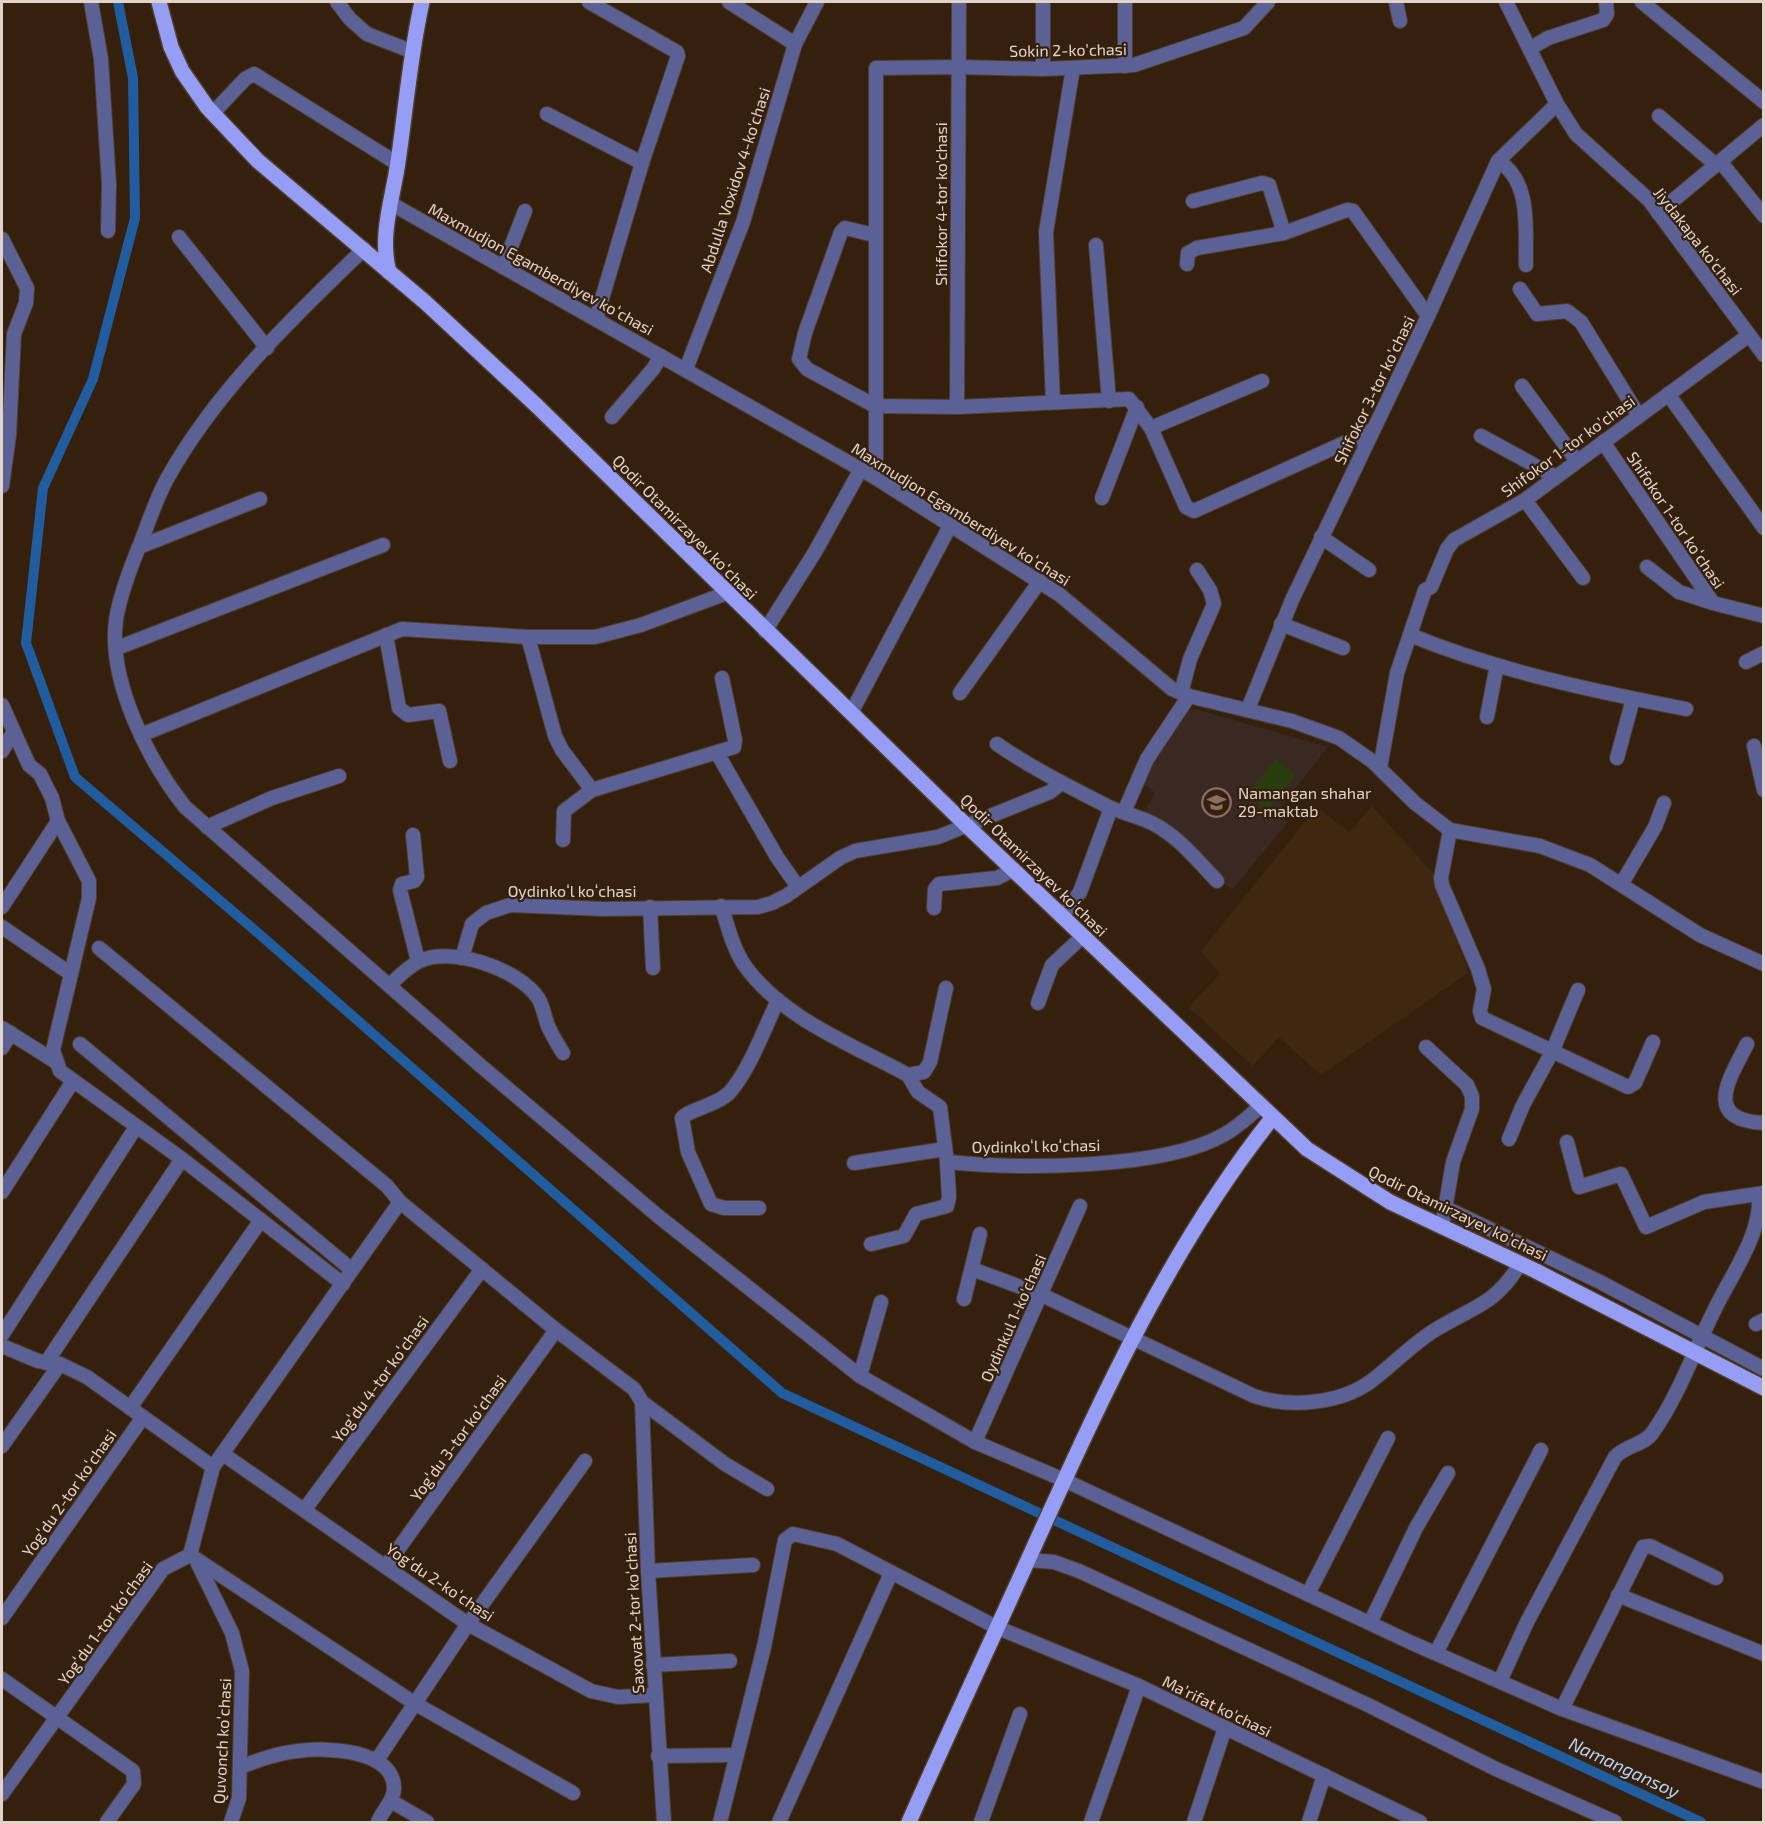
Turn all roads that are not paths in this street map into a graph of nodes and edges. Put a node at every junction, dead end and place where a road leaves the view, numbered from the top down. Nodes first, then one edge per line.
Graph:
1 (91, 2) edge
2 (159, 2) edge
3 (338, 2) edge
4 (422, 2) edge
5 (589, 2) edge
6 (729, 2) edge
7 (817, 2) edge
8 (959, 2) edge
9 (1043, 2) edge
10 (1125, 2) edge
11 (1268, 2) edge
12 (1396, 2) edge
13 (1506, 2) edge
14 (1606, 2) edge
15 (1642, 2) edge
16 (1400, 21) dead end
17 (795, 44) junction
18 (1531, 48) junction
19 (411, 51) junction
20 (1125, 66) junction
21 (958, 67) junction
22 (1073, 68) junction
23 (1043, 69) junction
24 (1764, 102) edge
25 (1557, 104) junction
26 (213, 113) junction
27 (547, 114) dead end
28 (1659, 117) dead end
29 (1764, 125) edge
30 (1498, 161) junction
31 (642, 163) junction
32 (1718, 163) junction
33 (398, 164) junction
34 (1193, 201) dead end
35 (390, 203) junction
36 (525, 211) dead end
37 (1658, 213) junction
38 (1764, 216) edge
39 (108, 231) dead end
40 (1284, 233) junction
41 (874, 235) junction
42 (179, 237) dead end
43 (2, 239) edge
44 (1096, 245) dead end
45 (364, 249) junction
46 (1187, 264) dead end
47 (1526, 265) dead end
48 (503, 267) junction
49 (389, 272) junction
50 (1520, 289) dead end
51 (1428, 316) junction
52 (596, 319) junction
53 (14, 334) junction
54 (1749, 335) junction
55 (2, 346) edge
56 (267, 348) junction
57 (1764, 355) edge
58 (661, 356) junction
59 (686, 369) junction
60 (1262, 381) dead end
61 (1522, 386) dead end
62 (1668, 394) junction
63 (1109, 401) junction
64 (1053, 402) junction
65 (875, 406) junction
66 (957, 406) junction
67 (1137, 407) junction
68 (1639, 416) junction
69 (612, 417) dead end
70 (1151, 428) junction
71 (1373, 430) junction
72 (1481, 436) dead end
73 (5, 441) edge
74 (1603, 442) junction
75 (1577, 461) junction
76 (861, 469) junction
77 (1556, 477) junction
78 (876, 478) junction
79 (2, 486) edge
80 (1102, 498) dead end
81 (260, 499) dead end
82 (1525, 500) junction
83 (951, 524) junction
84 (1764, 528) edge
85 (1322, 537) junction
86 (383, 544) dead end
87 (139, 547) junction
88 (1647, 567) dead end
89 (1197, 570) dead end
90 (1369, 570) dead end
91 (1583, 578) dead end
92 (1040, 581) junction
93 (726, 593) junction
94 (1713, 603) junction
95 (1764, 616) edge
96 (1281, 624) junction
97 (765, 630) junction
98 (386, 635) junction
99 (1410, 635) junction
100 (528, 637) junction
101 (117, 648) junction
102 (1343, 648) dead end
103 (1764, 653) edge
104 (1746, 662) dead end
105 (1497, 666) junction
106 (722, 678) dead end
107 (960, 693) dead end
108 (1185, 694) junction
109 (1634, 699) junction
110 (2, 705) edge
111 (1248, 708) junction
112 (1686, 709) dead end
113 (851, 713) junction
114 (1487, 717) dead end
115 (14, 733) junction
116 (141, 735) junction
117 (997, 744) dead end
118 (1754, 746) dead end
119 (2, 751) edge
120 (717, 753) junction
121 (1617, 758) dead end
122 (450, 761) dead end
123 (1380, 768) junction
124 (339, 776) dead end
125 (1060, 784) junction
126 (592, 790) junction
127 (1764, 790) edge
128 (1664, 802) dead end
129 (1117, 810) junction
130 (58, 821) junction
131 (965, 824) junction
132 (207, 827) junction
133 (1450, 830) junction
134 (413, 835) dead end
135 (563, 840) dead end
136 (1013, 870) junction
137 (1217, 881) dead end
138 (1622, 883) junction
139 (798, 887) junction
140 (722, 906) junction
141 (2, 907) edge
142 (650, 907) junction
143 (934, 908) dead end
144 (1062, 917) junction
145 (2, 927) edge
146 (1082, 937) junction
147 (99, 948) dead end
148 (462, 958) junction
149 (418, 961) junction
150 (1764, 964) edge
151 (653, 968) dead end
152 (71, 974) junction
153 (391, 984) junction
154 (946, 988) dead end
155 (1578, 990) dead end
156 (778, 1000) junction
157 (1038, 1003) dead end
158 (6, 1031) edge
159 (1653, 1042) dead end
160 (80, 1044) dead end
161 (1747, 1044) dead end
162 (1426, 1047) dead end
163 (2, 1048) edge
164 (1552, 1052) junction
165 (563, 1053) dead end
166 (56, 1062) junction
167 (908, 1075) junction
168 (73, 1082) junction
169 (1261, 1106) junction
170 (1273, 1117) junction
171 (1764, 1123) edge
172 (136, 1127) junction
173 (1509, 1139) dead end
174 (1567, 1142) dead end
175 (946, 1156) junction
176 (182, 1159) junction
177 (854, 1163) dead end
178 (2, 1192) edge
179 (1761, 1193) edge
180 (400, 1202) junction
181 (1080, 1206) dead end
182 (1444, 1207) junction
183 (759, 1208) dead end
184 (261, 1220) junction
185 (1442, 1227) junction
186 (980, 1234) dead end
187 (871, 1244) dead end
188 (1543, 1254) junction
189 (1520, 1264) junction
190 (482, 1269) junction
191 (972, 1269) junction
192 (352, 1270) junction
193 (1536, 1271) junction
194 (1600, 1282) junction
195 (343, 1284) junction
196 (1042, 1295) junction
197 (964, 1299) dead end
198 (1590, 1299) junction
199 (881, 1302) dead end
200 (1648, 1307) junction
201 (1640, 1324) junction
202 (556, 1330) junction
203 (2, 1335) edge
204 (1702, 1336) junction
205 (1132, 1338) junction
206 (2, 1346) edge
207 (1695, 1354) junction
208 (46, 1363) junction
209 (60, 1364) junction
210 (1764, 1369) edge
211 (860, 1376) junction
212 (1764, 1388) edge
213 (642, 1402) junction
214 (130, 1408) junction
215 (143, 1417) junction
216 (1388, 1438) dead end
217 (975, 1442) junction
218 (2, 1446) edge
219 (1541, 1450) dead end
220 (223, 1454) junction
221 (585, 1461) dead end
222 (213, 1467) junction
223 (1448, 1473) dead end
224 (1062, 1485) junction
225 (767, 1489) dead end
226 (305, 1509) junction
227 (1030, 1555) junction
228 (194, 1558) junction
229 (753, 1564) dead end
230 (386, 1566) junction
231 (648, 1571) junction
232 (891, 1573) junction
233 (1716, 1578) dead end
234 (1308, 1594) junction
235 (1618, 1595) junction
236 (2, 1618) edge
237 (1370, 1623) junction
238 (468, 1624) junction
239 (996, 1627) junction
240 (1436, 1653) junction
241 (1764, 1654) edge
242 (730, 1661) dead end
243 (653, 1665) junction
244 (2, 1679) edge
245 (1500, 1681) junction
246 (1139, 1686) junction
247 (654, 1695) junction
248 (414, 1703) junction
249 (1562, 1709) junction
250 (1020, 1714) dead end
251 (57, 1717) junction
252 (1225, 1728) junction
253 (736, 1755) junction
254 (658, 1756) junction
255 (377, 1760) junction
256 (240, 1767) junction
257 (1324, 1775) junction
258 (1761, 1776) edge
259 (573, 1793) dead end
260 (2, 1794) edge
261 (391, 1801) junction
262 (107, 1822) edge
263 (231, 1822) edge
264 (378, 1822) edge
265 (427, 1822) edge
266 (663, 1822) edge
267 (720, 1822) edge
268 (779, 1822) edge
269 (909, 1822) edge
270 (981, 1822) edge
271 (1091, 1822) edge
272 (1194, 1822) edge
273 (1309, 1822) edge
274 (1420, 1822) edge
275 (1615, 1822) edge

1 - 39 street
2 - 26 main road, Qodir Otamirzayev koʻchasi
3 - 19 street
4 - 19 main road
5 - 31 street
6 - 17 street
7 - 17 street, Abdulla Voxidov 4-ko'chasi
8 - 21 street, Shifokor 4-tor ko'chasi
9 - 23 street
10 - 20 street
11 - 20 street, Sokin 2-koʼchasi
12 - 16 street
13 - 18 street, Jiydakapa ko'chasi
14 - 18 street
15 - 24 street
17 - 59 street, Abdulla Voxidov 4-ko'chasi
18 - 25 street, Jiydakapa ko'chasi
19 - 33 main road
20 - 22 street, Sokin 2-koʼchasi
21 - 23 street, Sokin 2-koʼchasi
21 - 41 street, Sokin 2-koʼchasi
21 - 66 street, Shifokor 4-tor ko'chasi
22 - 23 street, Sokin 2-koʼchasi
22 - 64 street
25 - 30 street, Shifokor 3-tor koʼchasi
25 - 37 street, Jiydakapa ko'chasi
26 - 33 street
26 - 45 main road, Qodir Otamirzayev koʻchasi
27 - 31 street
28 - 32 street
29 - 32 street
30 - 47 street
30 - 51 street, Shifokor 3-tor koʼchasi
31 - 52 street
32 - 37 street
32 - 38 street
33 - 35 main road
34 - 40 street
35 - 48 street, Maxmudjon Egamberdiyev koʻchasi
35 - 49 main road
36 - 48 street
37 - 54 street, Jiydakapa ko'chasi
40 - 46 street
40 - 51 street
41 - 65 street
41 - 65 street
42 - 56 street
43 - 53 street
44 - 63 street
45 - 49 main road, Qodir Otamirzayev koʻchasi
45 - 56 street
48 - 52 street, Maxmudjon Egamberdiyev koʻchasi
49 - 93 main road, Qodir Otamirzayev koʻchasi
50 - 68 street
51 - 71 street, Shifokor 3-tor koʼchasi
52 - 58 street, Maxmudjon Egamberdiyev koʻchasi
53 - 55 street
53 - 73 street
54 - 57 street, Jiydakapa ko'chasi
54 - 62 street, Shifokor 1-tor koʼchasi
56 - 87 street
58 - 59 street, Maxmudjon Egamberdiyev koʻchasi
58 - 69 street
59 - 76 street, Maxmudjon Egamberdiyev koʻchasi
60 - 70 street
61 - 75 street
62 - 68 street, Shifokor 1-tor koʼchasi
62 - 84 street
63 - 64 street
63 - 67 street
64 - 66 street
65 - 66 street
65 - 78 street
67 - 70 street
67 - 80 street
68 - 74 street, Shifokor 1-tor koʼchasi
70 - 71 street
71 - 85 street, Shifokor 3-tor koʼchasi
72 - 77 street
73 - 79 street
74 - 75 street, Shifokor 1-tor koʼchasi
74 - 94 street, Shifokor 1-tor koʻchasi
75 - 77 street, Shifokor 1-tor koʼchasi
76 - 78 street, Maxmudjon Egamberdiyev koʻchasi
76 - 97 street
77 - 82 street, Shifokor 1-tor koʼchasi
78 - 83 street, Maxmudjon Egamberdiyev koʻchasi
81 - 87 street
82 - 91 street
82 - 99 street, Shifokor 1-tor koʼchasi
83 - 92 street, Maxmudjon Egamberdiyev koʻchasi
83 - 113 street
85 - 90 street
85 - 96 street, Shifokor 3-tor koʼchasi
86 - 101 street
87 - 101 street
88 - 94 street
89 - 108 street
92 - 107 street
92 - 108 street, Maxmudjon Egamberdiyev koʻchasi
93 - 97 main road, Qodir Otamirzayev koʻchasi
93 - 100 street
94 - 95 street, Shifokor 1-tor koʻchasi
96 - 102 street
96 - 111 street, Shifokor 3-tor koʼchasi
97 - 113 main road, Qodir Otamirzayev koʻchasi
98 - 100 street
98 - 116 street
98 - 122 street
99 - 105 street
99 - 123 street, Shifokor 1-tor koʼchasi
100 - 126 street
101 - 116 street
103 - 104 street
105 - 109 street
105 - 114 street
106 - 120 street
108 - 111 street, Maxmudjon Egamberdiyev koʻchasi
108 - 129 street
109 - 112 street
109 - 121 street
110 - 115 street
111 - 123 street, Maxmudjon Egamberdiyev koʻchasi
113 - 131 main road, Qodir Otamirzayev koʻchasi
115 - 119 street
115 - 130 street
116 - 132 street
117 - 125 street
118 - 127 street
120 - 126 street
120 - 139 street
123 - 133 street, Maxmudjon Egamberdiyev koʻchasi
124 - 132 street
125 - 129 street
125 - 131 street, Oydinkoʻl koʻchasi
126 - 135 street
128 - 138 street
129 - 137 street
129 - 144 street
130 - 141 street
130 - 152 street
131 - 136 main road, Qodir Otamirzayev koʻchasi
131 - 139 street, Oydinkoʻl koʻchasi
132 - 153 street
133 - 138 street, Maxmudjon Egamberdiyev koʻchasi
133 - 164 street
134 - 149 street
136 - 143 street
136 - 144 main road, Qodir Otamirzayev koʻchasi
138 - 150 street, Maxmudjon Egamberdiyev koʻchasi
139 - 140 street, Oydinkoʻl koʻchasi
140 - 142 street, Oydinkoʻl koʻchasi
140 - 156 street
142 - 148 street, Oydinkoʻl koʻchasi
142 - 151 street
144 - 146 main road, Qodir Otamirzayev koʻchasi
145 - 152 street
146 - 157 street
146 - 169 main road, Qodir Otamirzayev koʻchasi
147 - 180 street
148 - 149 street
148 - 165 street
149 - 153 street
152 - 166 street
153 - 211 street
154 - 167 street
155 - 164 street
156 - 167 street
156 - 183 street
158 - 163 street
158 - 166 street
159 - 164 street
160 - 192 street
161 - 171 street
162 - 182 street
164 - 173 street
166 - 168 street
167 - 175 street
168 - 172 street
168 - 178 street
169 - 170 main road, Qodir Otamirzayev koʻchasi
169 - 175 street, Oydinkoʻl koʻchasi
170 - 185 main road, Qodir Otamirzayev koʻchasi
170 - 205 main road
172 - 176 street
172 - 203 street
174 - 179 street
175 - 177 street, Oydinkoʻl koʻchasi
175 - 187 street
176 - 184 street
176 - 208 street
179 - 204 street
180 - 190 street
180 - 192 street
181 - 196 street, Oydinkul 1-ko'chasi
182 - 185 street
182 - 188 street
184 - 195 street
184 - 214 street
185 - 189 main road, Qodir Otamirzayev koʻchasi
186 - 191 street
188 - 193 street
188 - 194 street
189 - 193 main road, Qodir Otamirzayev koʻchasi
189 - 205 street
190 - 202 street
190 - 226 street, Yogʻdu 4-tor koʻchasi
191 - 196 street
191 - 197 street
192 - 195 street
193 - 198 main road, Qodir Otamirzayev koʻchasi
194 - 198 street
194 - 200 street
195 - 220 street
196 - 205 street
196 - 217 street, Oydinkul 1-ko'chasi
198 - 201 main road, Qodir Otamirzayev koʻchasi
199 - 211 street
200 - 201 street
200 - 204 street
201 - 207 main road, Qodir Otamirzayev koʻchasi
202 - 213 street
202 - 230 street, Yogʻdu 3-tor koʻchasi
204 - 207 street
204 - 210 street
205 - 224 main road
206 - 208 street
207 - 212 main road, Qodir Otamirzayev koʻchasi
207 - 245 street
208 - 209 street
209 - 214 street
209 - 218 street
211 - 217 street
213 - 225 street
213 - 231 street, Saxovat 2-tor koʻchasi
214 - 215 street
215 - 222 street
215 - 236 street, Yogʻdu 2-tor koʻchasi
216 - 234 street
217 - 224 street
219 - 240 street
220 - 222 street
220 - 226 street, Yogʻdu 2-koʻchasi
221 - 238 street
222 - 228 street
223 - 237 street
224 - 227 main road
224 - 234 street
226 - 230 street, Yogʻdu 2-koʻchasi
227 - 239 main road
227 - 275 street
228 - 248 street
228 - 251 street, Yogʻdu 1-tor koʻchasi
228 - 256 street, Quvonch koʻchasi
229 - 231 street
230 - 238 street, Yogʻdu 2-koʻchasi
231 - 243 street, Saxovat 2-tor koʻchasi
232 - 239 street, Maʼrifat ko'chasi
232 - 253 street, Maʼrifat ko'chasi
232 - 268 street
233 - 235 street
234 - 237 street
235 - 241 street
235 - 249 street
237 - 240 street
238 - 247 street, Yogʻdu 2-koʻchasi
238 - 248 street
239 - 246 street, Maʼrifat ko'chasi
239 - 269 main road
240 - 245 street
242 - 243 street
243 - 247 street, Saxovat 2-tor koʻchasi
244 - 251 street
245 - 249 street
246 - 252 street, Maʼrifat ko'chasi
246 - 271 street
247 - 254 street, Saxovat 2-tor koʻchasi
248 - 255 street
248 - 259 street
249 - 258 street
250 - 270 street
251 - 260 street, Yogʻdu 1-tor koʻchasi
251 - 262 street
252 - 257 street, Maʼrifat ko'chasi
252 - 272 street
253 - 254 street
253 - 267 street
254 - 266 street, Saxovat 2-tor koʻchasi
255 - 256 street
255 - 261 street
256 - 263 street, Quvonch koʻchasi
257 - 273 street
257 - 274 street, Maʼrifat ko'chasi
261 - 264 street
261 - 265 street

